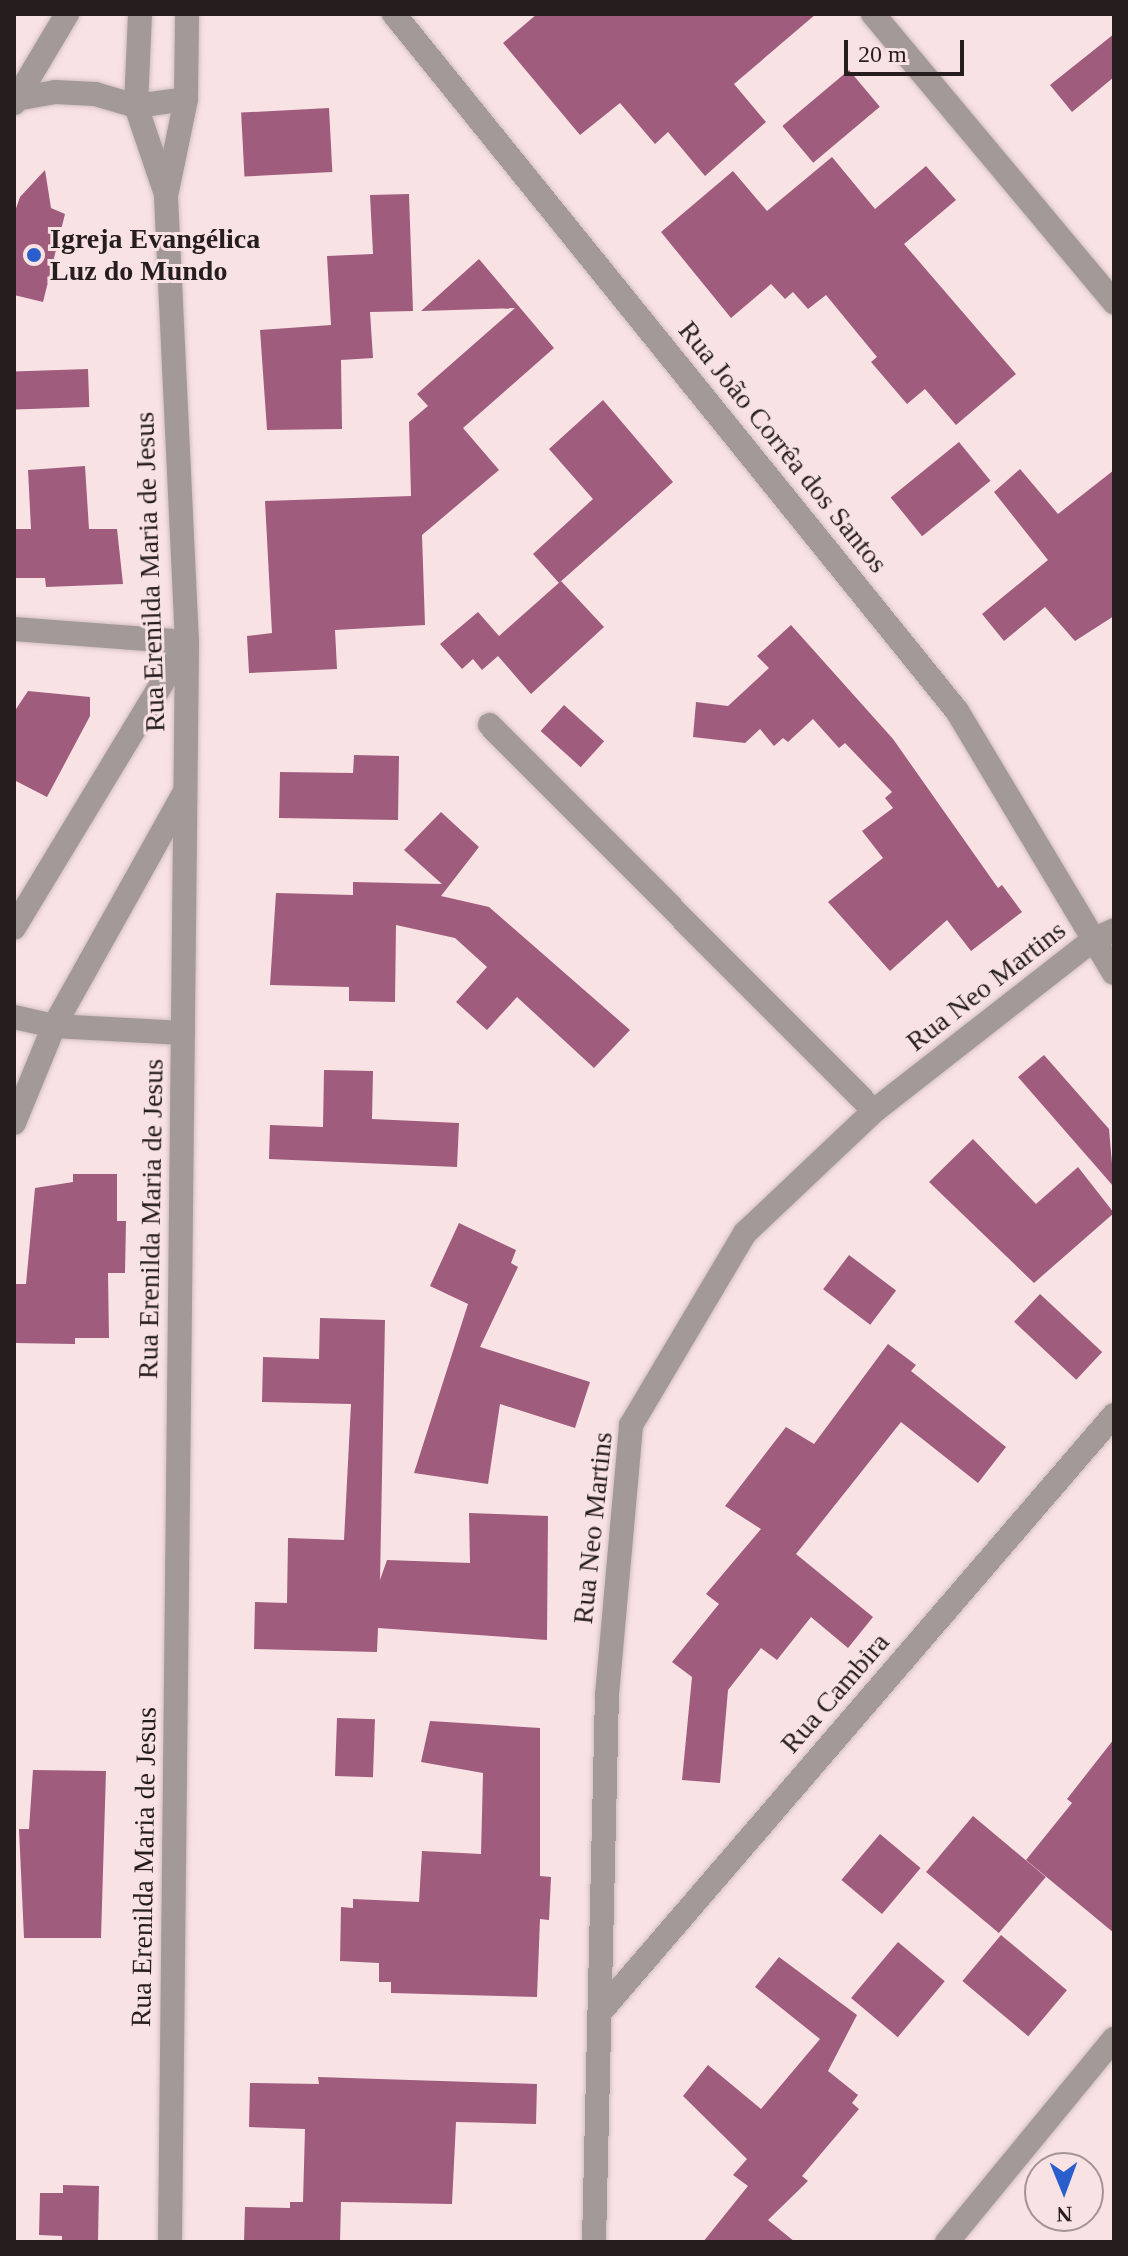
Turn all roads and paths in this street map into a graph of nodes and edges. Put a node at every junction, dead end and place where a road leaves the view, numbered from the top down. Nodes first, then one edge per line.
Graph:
1 (67, 14) edge
2 (140, 14) edge
3 (187, 14) edge
4 (394, 14) edge
5 (873, 14) edge
6 (186, 99) junction
7 (15, 101) edge
8 (136, 106) junction
9 (166, 196) junction
10 (1114, 302) edge
11 (14, 629) edge
12 (187, 642) junction
13 (490, 725) dead end
14 (185, 791) junction
15 (14, 928) edge
16 (1104, 935) edge
17 (1114, 973) edge
18 (14, 1017) edge
19 (54, 1026) junction
20 (183, 1033) junction
21 (874, 1111) junction
22 (14, 1123) edge
23 (1114, 1415) edge
24 (602, 2010) junction
25 (1114, 2039) edge
26 (170, 2242) edge
27 (594, 2242) edge
28 (947, 2242) edge

1 - 7 street
2 - 8 street, Rua Erenilda Maria de Jesus
3 - 6 street, Rua Erenilda Maria de Jesus
4 - 16 street, Rua João Corrêa dos Santos
5 - 10 street
6 - 8 street
6 - 9 street, Rua Erenilda Maria de Jesus
7 - 8 street
8 - 9 street, Rua Erenilda Maria de Jesus
9 - 12 street, Rua Erenilda Maria de Jesus
11 - 12 street
12 - 14 street, Rua Erenilda Maria de Jesus
12 - 15 street
13 - 21 street
14 - 19 street
14 - 20 street, Rua Erenilda Maria de Jesus
16 - 17 street, Rua João Corrêa dos Santos
16 - 21 street, Rua Neo Martins
18 - 19 street
19 - 20 street
19 - 22 street
20 - 26 street, Rua Erenilda Maria de Jesus
21 - 24 street, Rua Neo Martins
23 - 24 street, Rua Cambira
24 - 27 street, Rua Neo Martins
25 - 28 street

